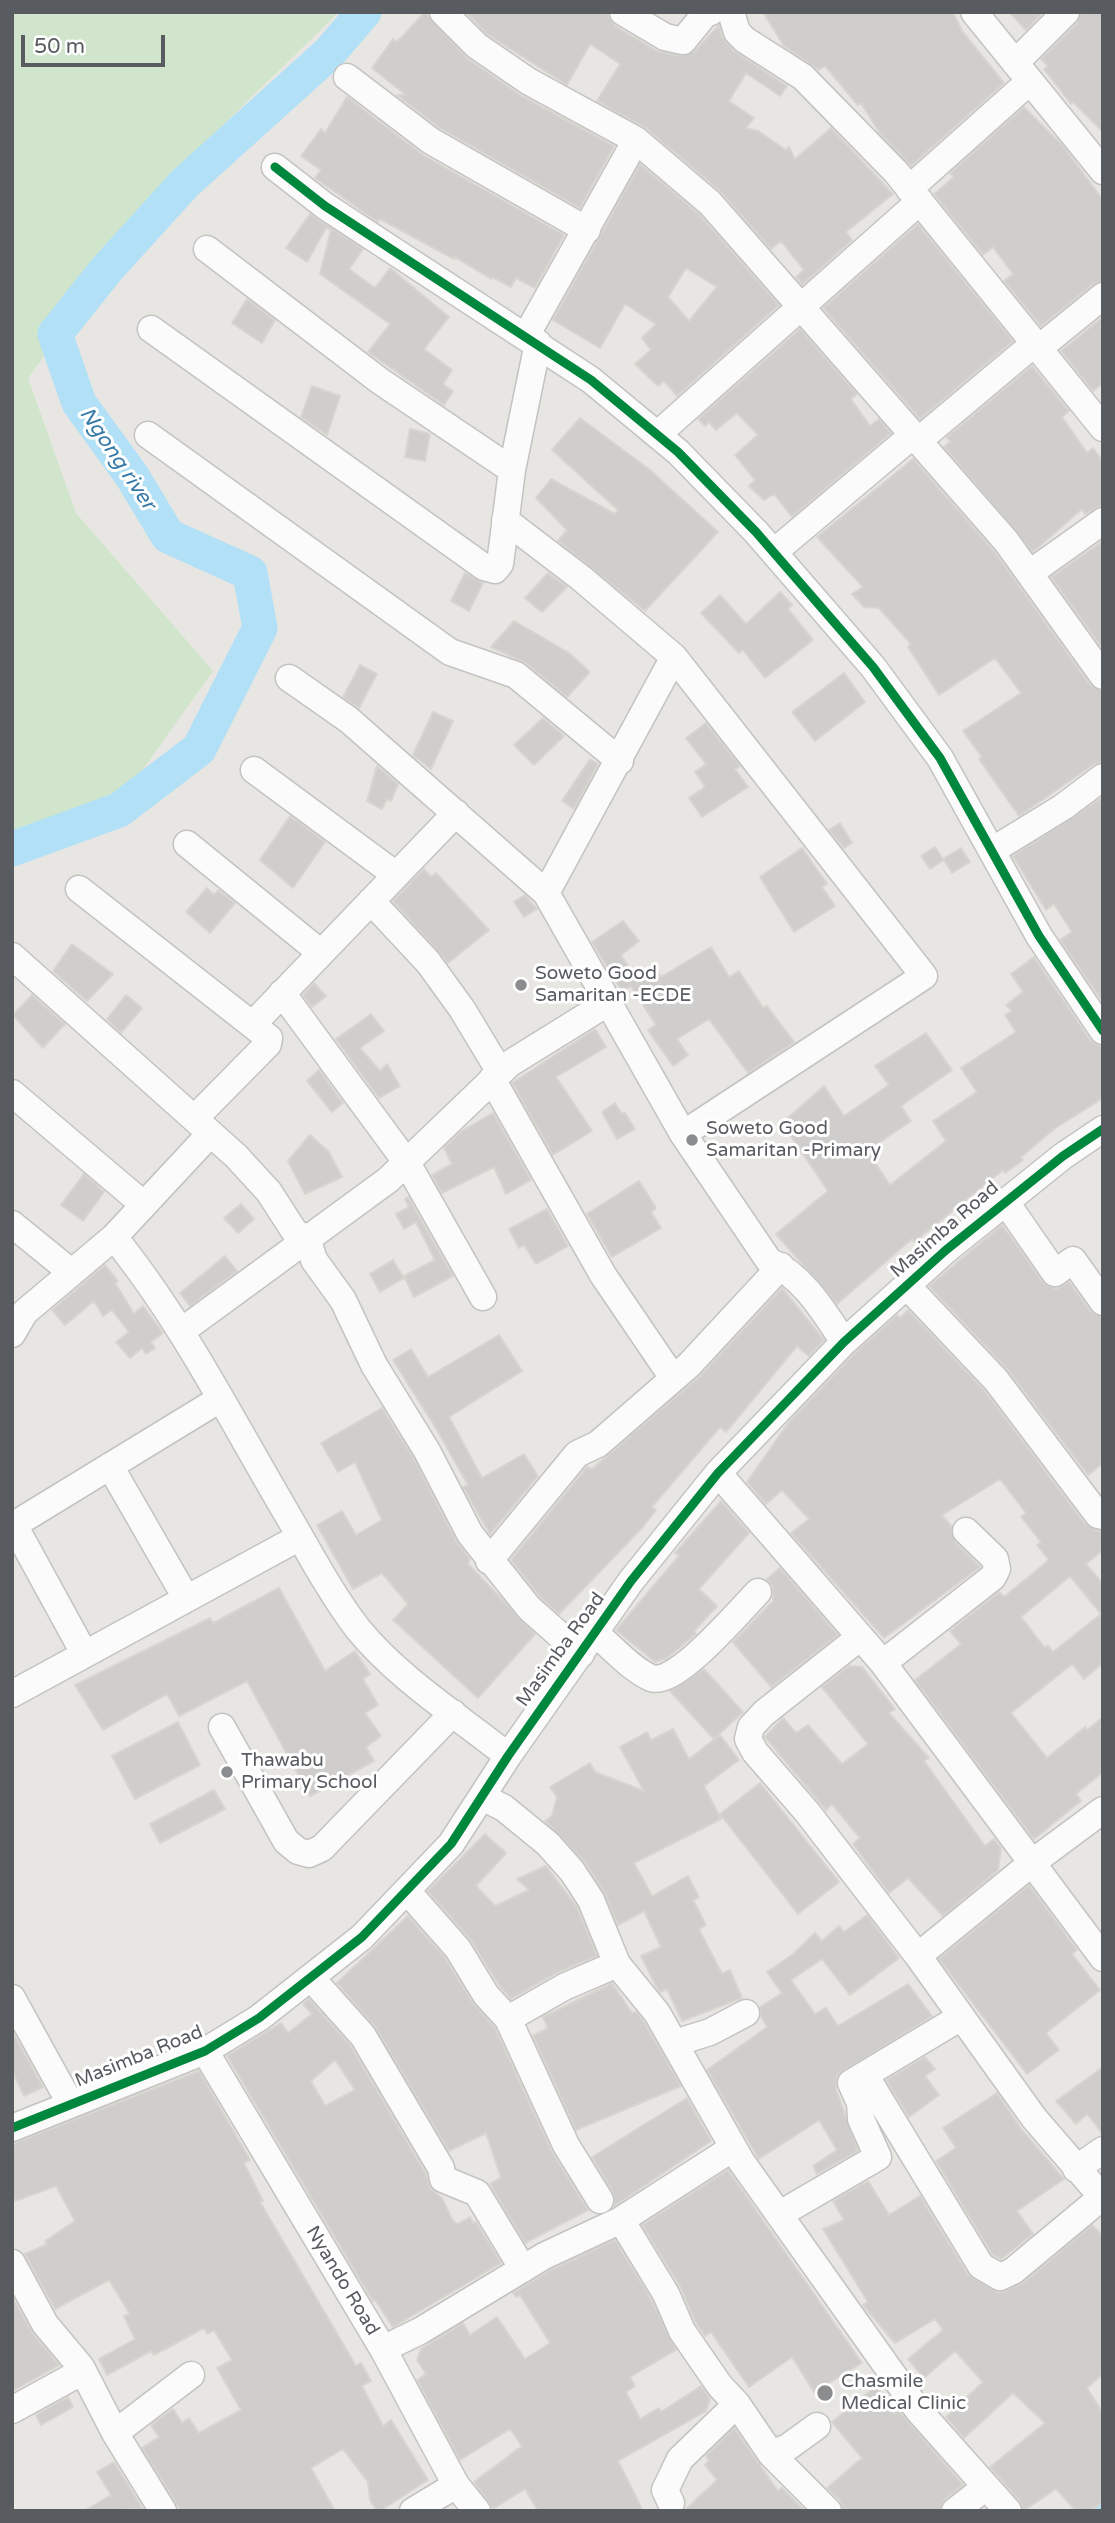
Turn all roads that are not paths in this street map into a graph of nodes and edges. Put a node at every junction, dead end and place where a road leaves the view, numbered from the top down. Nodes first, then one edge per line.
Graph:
1 (443, 12) edge
2 (623, 12) edge
3 (974, 12) edge
4 (1066, 12) edge
5 (722, 14) edge
6 (1022, 72) junction
7 (347, 77) dead end
8 (636, 140) junction
9 (275, 167) dead end
10 (1103, 171) edge
11 (914, 195) junction
12 (587, 230) junction
13 (207, 249) dead end
14 (1103, 296) edge
15 (802, 307) junction
16 (150, 329) dead end
17 (532, 339) junction
18 (1037, 345) junction
19 (1103, 428) edge
20 (658, 434) junction
21 (148, 435) dead end
22 (916, 438) junction
23 (512, 470) junction
24 (505, 520) junction
25 (1103, 520) edge
26 (774, 552) junction
27 (1030, 573) junction
28 (674, 657) junction
29 (1103, 676) edge
30 (289, 678) dead end
31 (620, 761) junction
32 (254, 770) dead end
33 (1103, 777) edge
34 (456, 813) junction
35 (187, 844) dead end
36 (993, 850) junction
37 (396, 874) junction
38 (79, 889) dead end
39 (546, 893) junction
40 (372, 901) junction
41 (321, 953) junction
42 (12, 957) edge
43 (282, 993) junction
44 (609, 1002) junction
45 (252, 1024) junction
46 (1103, 1031) edge
47 (496, 1075) junction
48 (12, 1093) edge
49 (203, 1126) junction
50 (1103, 1129) edge
51 (683, 1134) junction
52 (407, 1163) junction
53 (1005, 1201) junction
54 (143, 1204) junction
55 (12, 1224) edge
56 (114, 1237) junction
57 (307, 1237) junction
58 (781, 1266) junction
59 (71, 1272) junction
60 (907, 1286) junction
61 (483, 1297) dead end
62 (1103, 1302) edge
63 (17, 1316) edge
64 (183, 1329) junction
65 (844, 1342) junction
66 (673, 1378) junction
67 (220, 1399) junction
68 (110, 1466) junction
69 (718, 1473) junction
70 (1103, 1516) edge
71 (13, 1525) edge
72 (966, 1531) dead end
73 (300, 1537) junction
74 (489, 1561) junction
75 (758, 1592) dead end
76 (186, 1598) junction
77 (859, 1638) junction
78 (589, 1644) junction
79 (84, 1653) junction
80 (883, 1663) junction
81 (12, 1694) edge
82 (453, 1713) junction
83 (222, 1727) dead end
84 (508, 1756) junction
85 (482, 1797) junction
86 (1103, 1810) edge
87 (1033, 1862) junction
88 (407, 1891) junction
89 (918, 1956) junction
90 (1103, 1958) edge
91 (617, 1964) junction
92 (313, 1979) junction
93 (746, 2013) dead end
94 (17, 2014) edge
95 (961, 2017) junction
96 (508, 2019) junction
97 (674, 2043) junction
98 (205, 2051) junction
99 (865, 2075) junction
100 (70, 2103) junction
101 (12, 2128) edge
102 (733, 2147) junction
103 (1103, 2150) edge
104 (1076, 2169) junction
105 (1102, 2197) edge
106 (600, 2200) dead end
107 (780, 2214) junction
108 (621, 2220) junction
109 (12, 2263) edge
110 (523, 2269) junction
111 (383, 2349) junction
112 (83, 2371) junction
113 (191, 2375) dead end
114 (737, 2404) junction
115 (12, 2410) edge
116 (817, 2426) dead end
117 (115, 2433) junction
118 (771, 2454) junction
119 (456, 2484) junction
120 (997, 2499) edge
121 (671, 2503) dead end
122 (163, 2511) edge
123 (413, 2511) edge
124 (477, 2511) edge
125 (828, 2511) edge
126 (955, 2511) edge

1 - 8 street
2 - 5 street
3 - 6 street
4 - 6 street
5 - 11 street
6 - 10 street
6 - 11 street
7 - 12 street
8 - 12 street
8 - 15 street
9 - 17 street
11 - 15 street
11 - 18 street
12 - 17 street
13 - 23 street
14 - 18 street
15 - 20 street
15 - 22 street
16 - 24 street
17 - 20 street
17 - 23 street
18 - 19 street
18 - 22 street
20 - 26 street
21 - 31 street
22 - 26 street
22 - 27 street
23 - 24 street
24 - 28 street
25 - 27 street
26 - 36 street
27 - 29 street
28 - 31 street
28 - 51 street
30 - 34 street
31 - 39 street
32 - 37 street
33 - 36 street
34 - 37 street
34 - 39 street
35 - 41 street
36 - 46 street
37 - 40 street
38 - 45 street
39 - 44 street
40 - 41 street
40 - 47 street
41 - 43 street
42 - 49 street
43 - 45 street
43 - 52 street
44 - 47 street
44 - 51 street
45 - 49 street
47 - 52 street
47 - 66 street
48 - 54 street
49 - 54 street
49 - 57 street
50 - 53 street, Masimba Road
51 - 58 street
52 - 57 street
52 - 61 street
53 - 60 street, Masimba Road
53 - 62 street
54 - 56 street
55 - 59 street
56 - 59 street
56 - 64 street
57 - 64 street
57 - 74 street
58 - 65 street
58 - 66 street
59 - 63 street
60 - 65 street, Masimba Road
60 - 70 street
64 - 67 street
65 - 69 street, Masimba Road
66 - 74 street
67 - 68 street
67 - 73 street
68 - 71 street
68 - 76 street
69 - 77 street
69 - 78 street, Masimba Road
71 - 79 street
72 - 80 street
73 - 76 street
73 - 82 street
74 - 78 street
75 - 78 street
76 - 79 street
77 - 80 street
77 - 89 street
78 - 84 street, Masimba Road
79 - 81 street
80 - 87 street
82 - 83 street
82 - 84 street
84 - 85 street, Masimba Road
85 - 88 street, Masimba Road
85 - 91 street
86 - 87 street
87 - 89 street
87 - 90 street
88 - 92 street, Masimba Road
88 - 96 street
89 - 95 street
91 - 96 street
91 - 97 street
92 - 98 street, Masimba Road
92 - 110 street
93 - 97 street
94 - 100 street
95 - 99 street
95 - 104 street
96 - 106 street
97 - 102 street
98 - 100 street, Masimba Road
98 - 111 street, Nyando Road
99 - 105 street
99 - 107 street
100 - 101 street, Masimba Road
102 - 107 street
102 - 108 street
103 - 104 street
104 - 105 street
107 - 120 street
108 - 110 street
108 - 114 street
109 - 112 street
110 - 111 street
111 - 119 street, Nyando Road
112 - 115 street
112 - 117 street
113 - 117 street
114 - 118 street
114 - 121 street
116 - 118 street
117 - 122 street
118 - 125 street
119 - 123 street
119 - 124 street, Nyando Road
120 - 126 street

